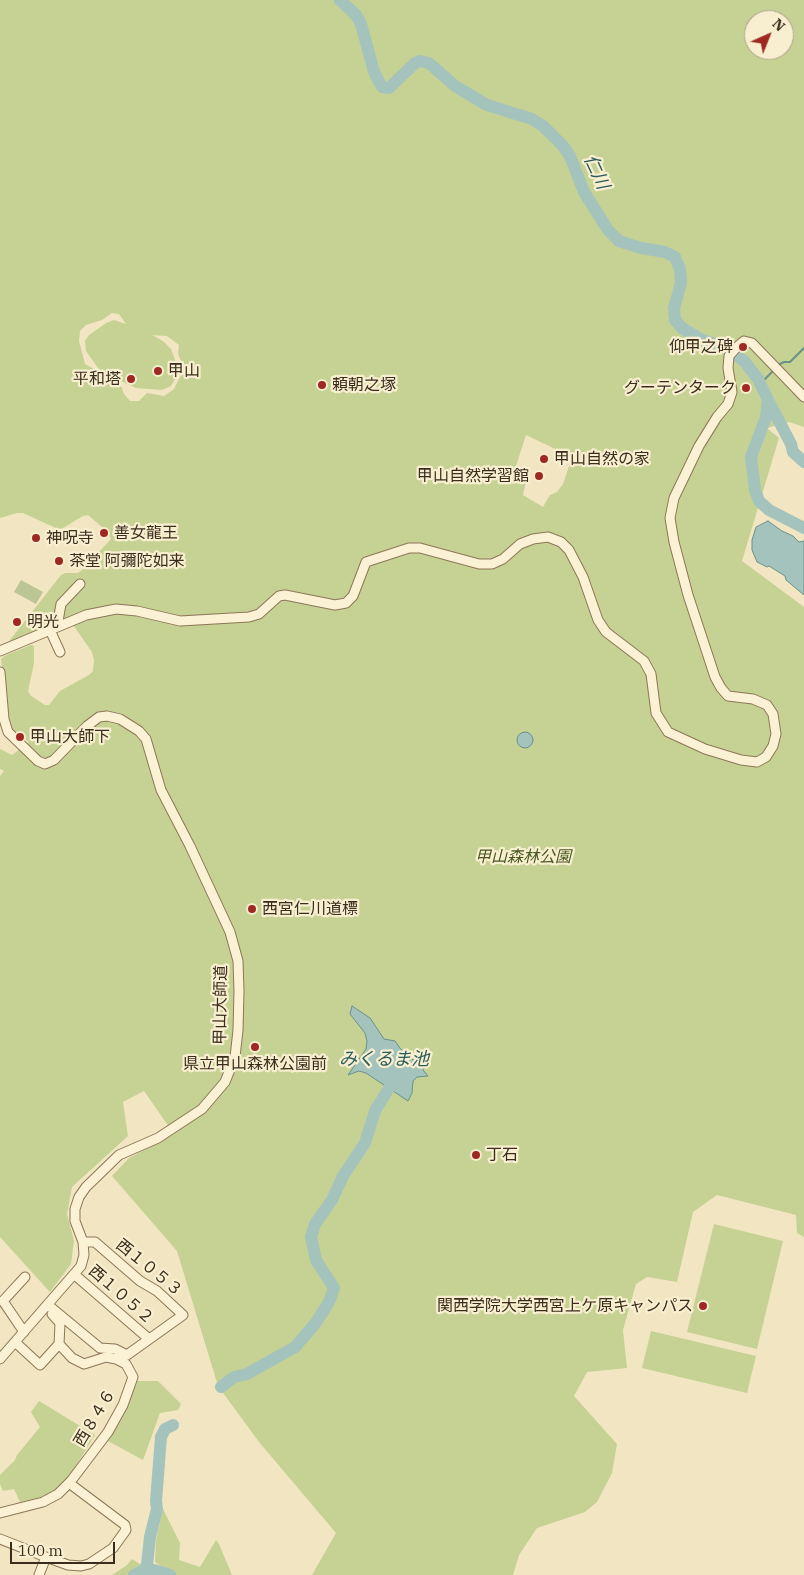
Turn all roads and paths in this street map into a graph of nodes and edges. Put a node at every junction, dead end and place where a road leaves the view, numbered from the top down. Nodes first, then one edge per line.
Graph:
1 (804, 397) edge
2 (80, 584) dead end
3 (54, 629) junction
4 (0, 651) edge
5 (60, 652) dead end
6 (0, 672) edge
7 (2, 718) edge
8 (83, 1242) junction
9 (75, 1275) junction
10 (25, 1277) dead end
11 (46, 1308) junction
12 (24, 1332) junction
13 (149, 1339) junction
14 (15, 1342) junction
15 (58, 1344) junction
16 (0, 1359) edge
17 (69, 1483) junction
18 (0, 1513) edge
19 (0, 1538) edge
20 (46, 1557) junction
21 (40, 1575) edge

1 - 3 street
2 - 3 street
3 - 4 street
3 - 5 street
6 - 7 street, 甲山大師道
7 - 8 street, 甲山大師道
8 - 9 street, 甲山大師道
8 - 13 street, 西１０５３
9 - 11 street, 甲山大師道
9 - 13 street, 西１０５２
10 - 12 street
11 - 12 street, 甲山大師道
11 - 13 street, 西１０５３
11 - 15 street
12 - 14 street, 甲山大師道
14 - 15 street
14 - 16 street, 甲山大師道
15 - 17 street, 西８４６
17 - 18 street, 西８４６
17 - 20 street
19 - 20 street
20 - 21 street

